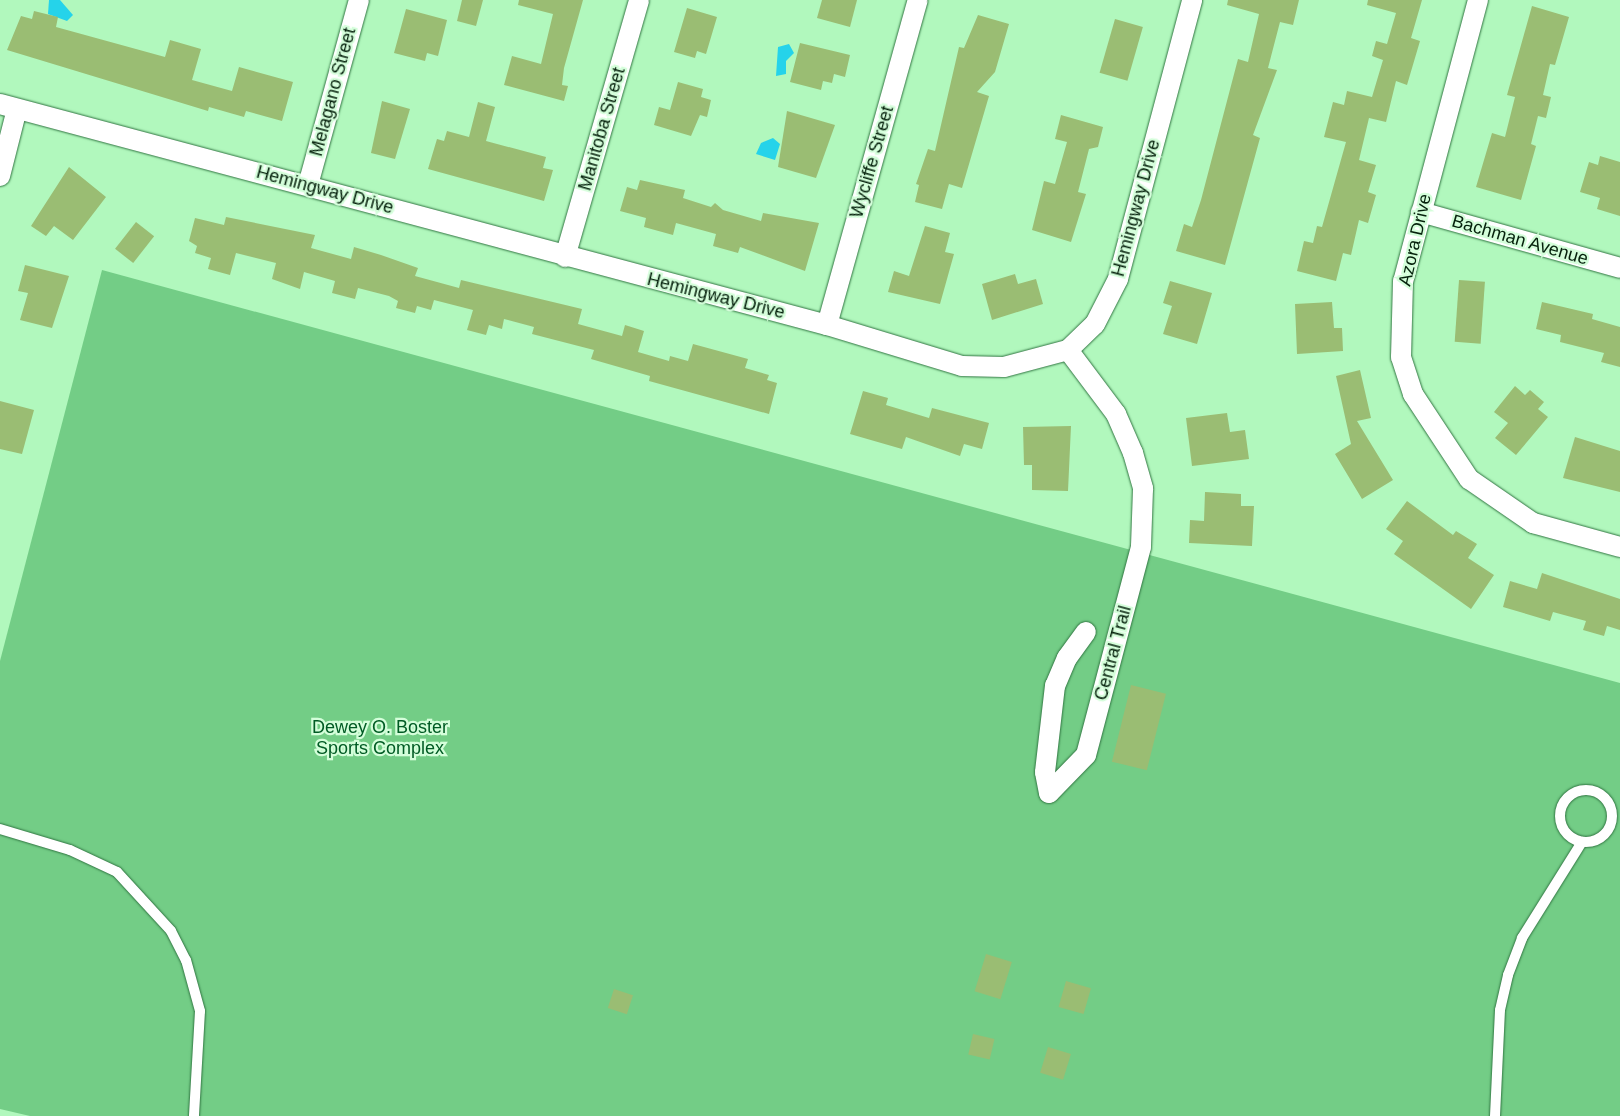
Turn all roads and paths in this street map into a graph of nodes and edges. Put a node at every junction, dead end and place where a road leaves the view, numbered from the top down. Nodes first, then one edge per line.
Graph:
1 (359, 0) edge
2 (638, 0) edge
3 (918, 0) edge
4 (1192, 0) edge
5 (1478, 0) edge
6 (9, 107) edge
7 (0, 176) edge
8 (308, 184) junction
9 (1421, 212) junction
10 (565, 257) junction
11 (1620, 268) edge
12 (827, 325) junction
13 (1068, 350) junction
14 (1620, 547) edge
15 (1086, 632) dead end
16 (0, 829) edge
17 (1582, 842) junction
18 (194, 1116) edge
19 (1495, 1116) edge

1 - 8 street, Melagano Street
2 - 10 street, Manitoba Street
3 - 12 street, Wycliffe Street
4 - 13 street, Hemingway Drive
5 - 9 street, Azora Drive
6 - 7 street
6 - 8 street, Hemingway Drive
8 - 10 street, Hemingway Drive
9 - 11 street, Bachman Avenue
9 - 14 street, Azora Drive
10 - 12 street, Hemingway Drive
12 - 13 street, Hemingway Drive
13 - 15 street, Central Trail
16 - 18 lane
17 - 17 lane
17 - 19 lane

